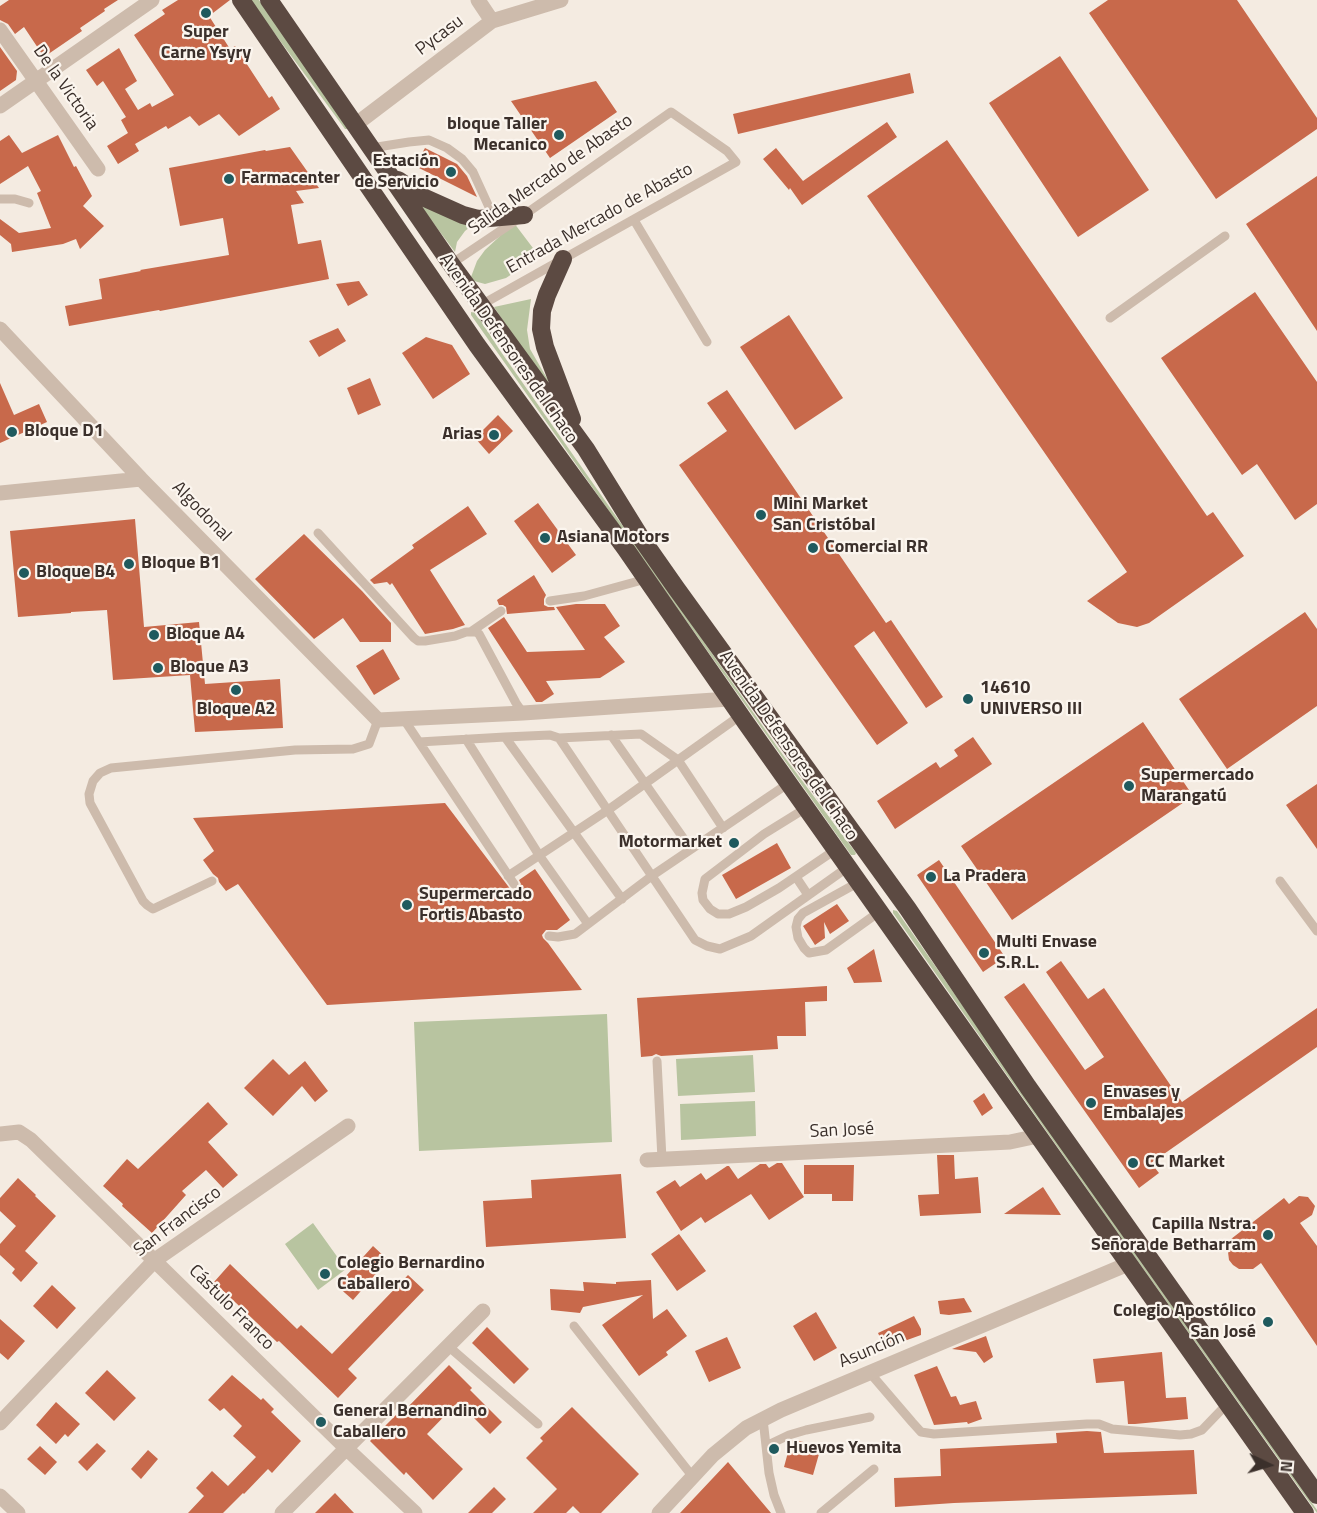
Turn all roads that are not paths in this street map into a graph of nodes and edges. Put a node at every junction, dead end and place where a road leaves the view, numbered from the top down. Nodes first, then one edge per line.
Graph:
1 (152, 0) edge
2 (269, 0) edge
3 (478, 0) edge
4 (561, 0) edge
5 (243, 3) edge
6 (492, 21) junction
7 (0, 30) edge
8 (36, 81) junction
9 (0, 106) edge
10 (355, 125) junction
11 (371, 148) junction
12 (736, 162) joint
13 (98, 169) dead end
14 (390, 175) junction
15 (0, 199) edge
16 (29, 203) dead end
17 (524, 215) junction
18 (494, 218) junction
19 (634, 220) junction
20 (1225, 236) dead end
21 (563, 259) junction
22 (443, 276) junction
23 (482, 305) junction
24 (1110, 318) dead end
25 (0, 329) edge
26 (707, 342) dead end
27 (581, 443) junction
28 (141, 479) junction
29 (0, 494) edge
30 (318, 533) dead end
31 (646, 579) junction
32 (550, 601) dead end
33 (501, 611) dead end
34 (472, 631) junction
35 (729, 699) junction
36 (523, 712) junction
37 (741, 715) junction
38 (403, 718) junction
39 (378, 720) junction
40 (611, 735) junction
41 (505, 736) junction
42 (559, 738) junction
43 (466, 739) junction
44 (419, 742) junction
45 (678, 760) junction
46 (785, 778) junction
47 (645, 783) junction
48 (806, 808) junction
49 (608, 810) junction
50 (723, 828) junction
51 (574, 832) junction
52 (692, 849) junction
53 (835, 850) junction
54 (539, 855) junction
55 (848, 867) junction
56 (653, 875) junction
57 (796, 876) junction
58 (874, 878) junction
59 (212, 881) dead end
60 (1281, 881) dead end
61 (808, 895) junction
62 (622, 899) junction
63 (879, 912) junction
64 (588, 924) junction
65 (1317, 931) edge
66 (549, 936) dead end
67 (951, 1012) junction
68 (657, 1061) dead end
69 (348, 1126) dead end
70 (0, 1134) edge
71 (1038, 1136) junction
72 (662, 1159) junction
73 (647, 1160) dead end
74 (154, 1260) junction
75 (1128, 1264) junction
76 (483, 1311) dead end
77 (574, 1326) dead end
78 (448, 1346) junction
79 (870, 1373) junction
80 (1227, 1404) junction
81 (870, 1417) dead end
82 (763, 1419) junction
83 (0, 1423) edge
84 (538, 1424) dead end
85 (766, 1446) junction
86 (347, 1449) junction
87 (874, 1469) dead end
88 (693, 1477) junction
89 (1317, 1495) edge
90 (0, 1496) edge
91 (18, 1513) edge
92 (282, 1513) edge
93 (416, 1513) edge
94 (659, 1513) edge
95 (781, 1513) edge
96 (821, 1513) edge
97 (1305, 1513) edge

1 - 8 street
2 - 10 highway, Avenida Defensores del Chaco
3 - 6 street
4 - 6 street, Pycasu
5 - 22 highway, Avenida Defensores del Chaco
6 - 10 street, Pycasu
7 - 8 street, De la Victoria
8 - 9 street
8 - 13 street, De la Victoria
10 - 11 highway, Avenida Defensores del Chaco
11 - 14 highway, Avenida Defensores del Chaco
11 - 18 lane
12 - 17 lane, Salida Mercado de Abasto
12 - 19 lane, Entrada Mercado de Abasto
14 - 18 highway
14 - 22 highway, Avenida Defensores del Chaco
15 - 16 lane
17 - 18 highway
17 - 22 lane, Salida Mercado de Abasto
19 - 21 lane, Entrada Mercado de Abasto
19 - 26 lane
20 - 24 lane
21 - 23 lane, Entrada Mercado de Abasto
21 - 27 highway
22 - 23 highway, Avenida Defensores del Chaco
22 - 31 highway, Avenida Defensores del Chaco
23 - 27 highway, Avenida Defensores del Chaco
25 - 28 street, Algodonal
27 - 58 highway, Avenida Defensores del Chaco
28 - 29 street
28 - 39 street, Algodonal
30 - 34 lane
31 - 32 lane
31 - 35 highway, Avenida Defensores del Chaco
33 - 34 lane
34 - 36 lane
35 - 36 street
35 - 37 highway, Avenida Defensores del Chaco
36 - 38 street
37 - 45 lane
37 - 46 highway, Avenida Defensores del Chaco
38 - 39 street
38 - 44 lane
39 - 59 lane
40 - 42 lane
40 - 45 lane
40 - 47 lane
41 - 42 lane
41 - 43 lane
41 - 51 lane
42 - 49 lane
43 - 44 lane
43 - 54 lane
44 - 54 lane
45 - 47 lane
45 - 50 lane
46 - 48 highway, Avenida Defensores del Chaco
46 - 50 lane
46 - 58 highway
47 - 49 lane
47 - 52 lane
48 - 53 highway, Avenida Defensores del Chaco
48 - 57 lane
49 - 51 lane
49 - 56 lane
50 - 52 lane
51 - 54 lane
51 - 62 lane
52 - 56 lane
53 - 55 highway, Avenida Defensores del Chaco
53 - 57 lane
54 - 64 lane
55 - 58 highway, Avenida Defensores del Chaco
55 - 61 lane
56 - 61 lane
56 - 62 lane
57 - 61 lane
58 - 63 highway, Avenida Defensores del Chaco
58 - 63 lane
58 - 67 highway
58 - 89 highway, Avenida Defensores del Chaco
60 - 65 lane
62 - 64 lane
63 - 67 highway, Avenida Defensores del Chaco
64 - 66 lane
67 - 71 highway, Avenida Defensores del Chaco
68 - 72 lane
69 - 74 street, San Francisco
70 - 74 street, Cástulo Franco
71 - 72 street, San José
71 - 75 highway, Avenida Defensores del Chaco
72 - 73 street, San José
74 - 83 street, San Francisco
74 - 86 street, Cástulo Franco
75 - 79 street, Asunción
75 - 80 highway, Avenida Defensores del Chaco
76 - 78 street
77 - 88 lane
78 - 84 lane
78 - 86 street
79 - 80 lane
79 - 82 street, Asunción
80 - 97 highway, Avenida Defensores del Chaco
81 - 85 lane
82 - 85 lane
82 - 88 street, Asunción
85 - 95 lane
86 - 92 street
86 - 93 street, Cástulo Franco
87 - 96 lane
88 - 94 street, Asunción
90 - 91 street

